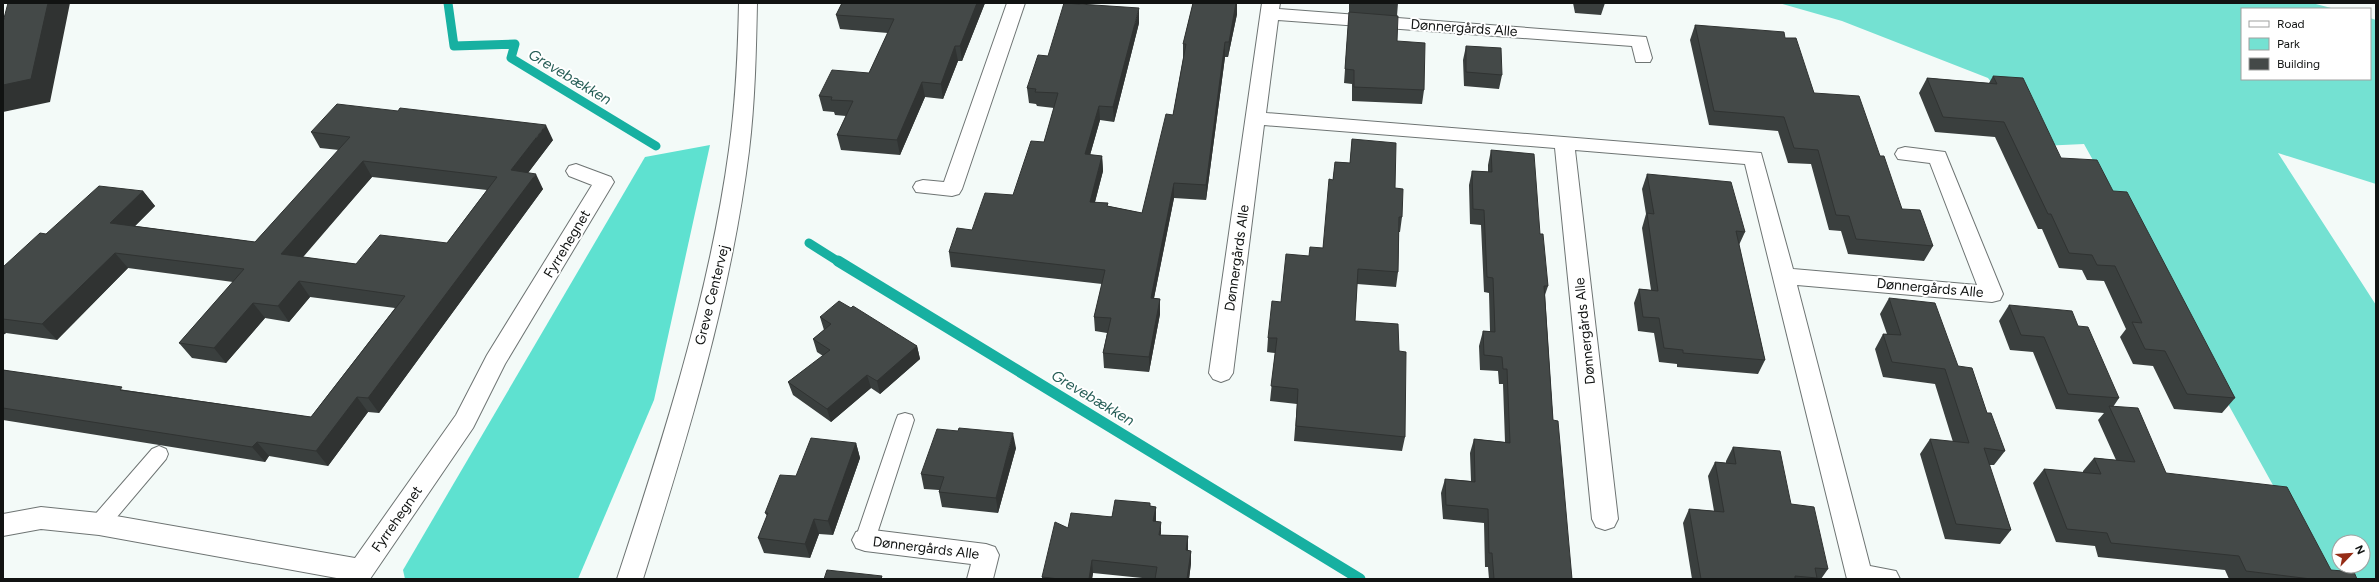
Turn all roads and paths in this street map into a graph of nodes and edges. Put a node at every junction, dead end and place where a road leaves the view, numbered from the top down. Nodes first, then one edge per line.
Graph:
1 (748, 3) edge
2 (1016, 3) edge
3 (1270, 8) edge
4 (1643, 58) dead end
5 (1256, 118) junction
6 (1564, 143) junction
7 (1905, 154) dead end
8 (576, 170) dead end
9 (923, 186) dead end
10 (1783, 276) junction
11 (1222, 373) dead end
12 (905, 420) dead end
13 (159, 454) dead end
14 (1604, 519) dead end
15 (99, 524) junction
16 (3, 525) edge
17 (864, 540) joint
18 (364, 575) edge
19 (1859, 578) edge
20 (630, 579) edge
21 (980, 579) edge
22 (1886, 579) edge

1 - 20 street, Greve Centervej
2 - 9 street
3 - 4 street, Dønnergårds Alle
3 - 5 street, Dønnergårds Alle
5 - 6 street
5 - 11 street, Dønnergårds Alle
6 - 10 street
6 - 14 street, Dønnergårds Alle
7 - 10 street, Dønnergårds Alle
8 - 18 street, Fyrrehegnet
10 - 19 street
12 - 17 lane
13 - 15 lane
15 - 16 street, Fyrrehegnet
15 - 18 street, Fyrrehegnet
17 - 21 street, Dønnergårds Alle
19 - 22 street

